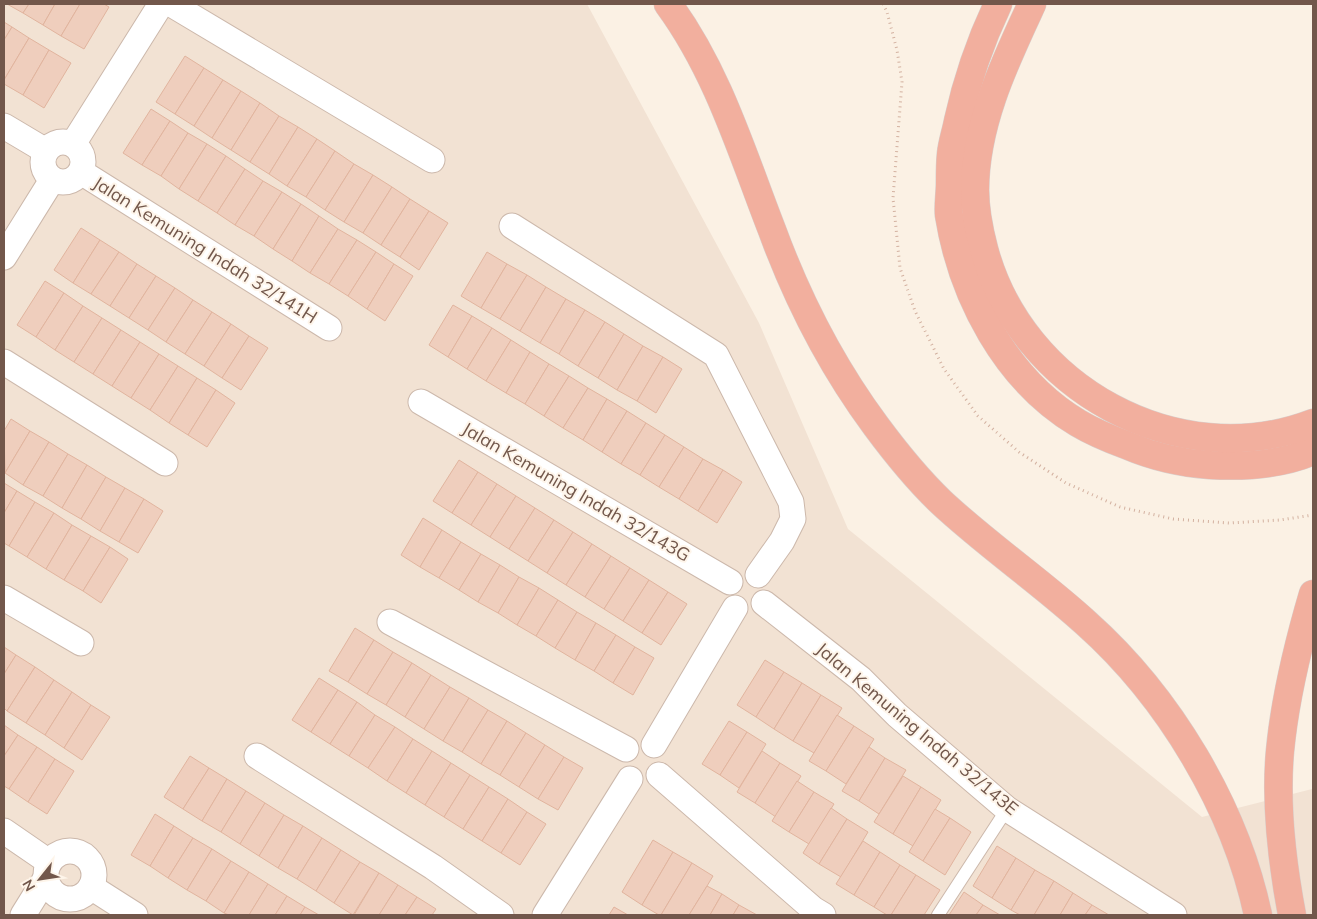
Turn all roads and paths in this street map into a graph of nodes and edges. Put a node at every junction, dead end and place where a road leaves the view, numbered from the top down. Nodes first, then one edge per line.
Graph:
1 (161, 4) edge
2 (171, 4) edge
3 (668, 4) edge
4 (998, 4) edge
5 (1032, 4) edge
6 (4, 126) edge
7 (73, 144) junction
8 (46, 151) junction
9 (432, 160) dead end
10 (81, 172) junction
11 (52, 180) junction
12 (512, 226) dead end
13 (4, 257) edge
14 (330, 328) dead end
15 (4, 362) edge
16 (421, 402) dead end
17 (1313, 423) edge
18 (1313, 452) edge
19 (165, 463) dead end
20 (758, 575) junction
21 (730, 582) junction
22 (1313, 594) edge
23 (4, 598) edge
24 (764, 603) junction
25 (735, 608) junction
26 (390, 622) dead end
27 (81, 643) dead end
28 (654, 745) junction
29 (626, 749) junction
30 (257, 756) dead end
31 (659, 774) junction
32 (630, 779) junction
33 (1007, 809) junction
34 (4, 831) edge
35 (47, 870) junction
36 (76, 900) edge
37 (23, 915) edge
38 (135, 915) edge
39 (501, 915) edge
40 (545, 915) edge
41 (823, 915) edge
42 (938, 915) edge
43 (1174, 915) edge
44 (1258, 915) edge
45 (1292, 915) edge

1 - 7 street
2 - 9 street
3 - 44 highway
4 - 18 highway
5 - 17 highway
6 - 8 street
7 - 8 street
7 - 10 street
8 - 11 street
10 - 11 street
10 - 14 street, Jalan Kemuning Indah 32/141H
11 - 13 street
12 - 20 street
15 - 19 street
16 - 21 street, Jalan Kemuning Indah 32/143G
20 - 21 street
20 - 24 street
21 - 25 street
22 - 45 highway
23 - 27 street
24 - 25 street
24 - 33 street, Jalan Kemuning Indah 32/143E
25 - 28 street
26 - 29 street
28 - 29 street
28 - 31 street
29 - 32 street
30 - 39 street
31 - 32 street
31 - 41 street
32 - 40 street
33 - 42 lane
33 - 43 street, Jalan Kemuning Indah 32/143E
34 - 35 street
35 - 36 street
35 - 36 street
35 - 37 street
36 - 38 street

